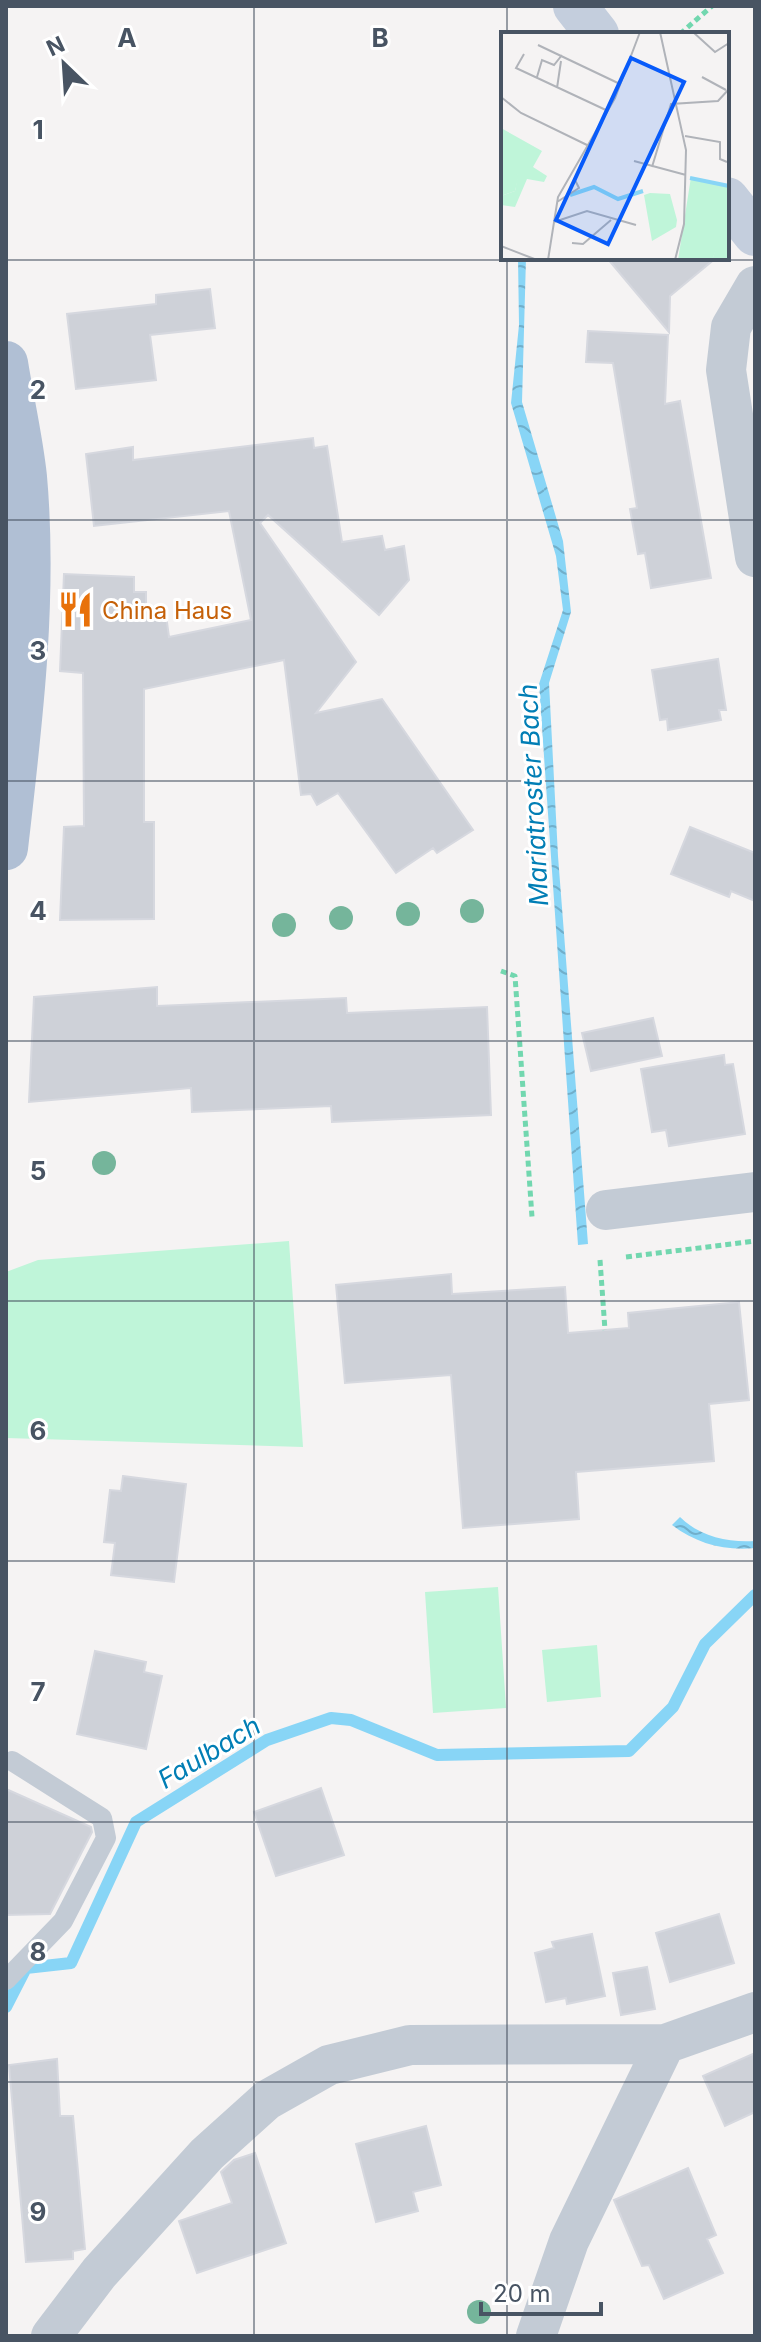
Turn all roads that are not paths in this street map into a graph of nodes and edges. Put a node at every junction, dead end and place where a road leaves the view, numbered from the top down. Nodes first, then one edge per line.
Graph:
1 (729, 202) edge
2 (755, 234) edge
3 (755, 286) edge
4 (7, 372) edge
5 (755, 557) edge
6 (11, 757) edge
7 (6, 848) edge
8 (755, 1192) edge
9 (606, 1210) dead end
10 (12, 1761) dead end
11 (6, 1980) edge
12 (755, 2012) edge
13 (665, 2044) junction
14 (51, 2336) edge
15 (536, 2336) edge

1 - 2 main road
3 - 5 street
4 - 6 main road
6 - 7 main road
8 - 9 street
10 - 11 lane
12 - 13 street
13 - 14 street
13 - 15 street

